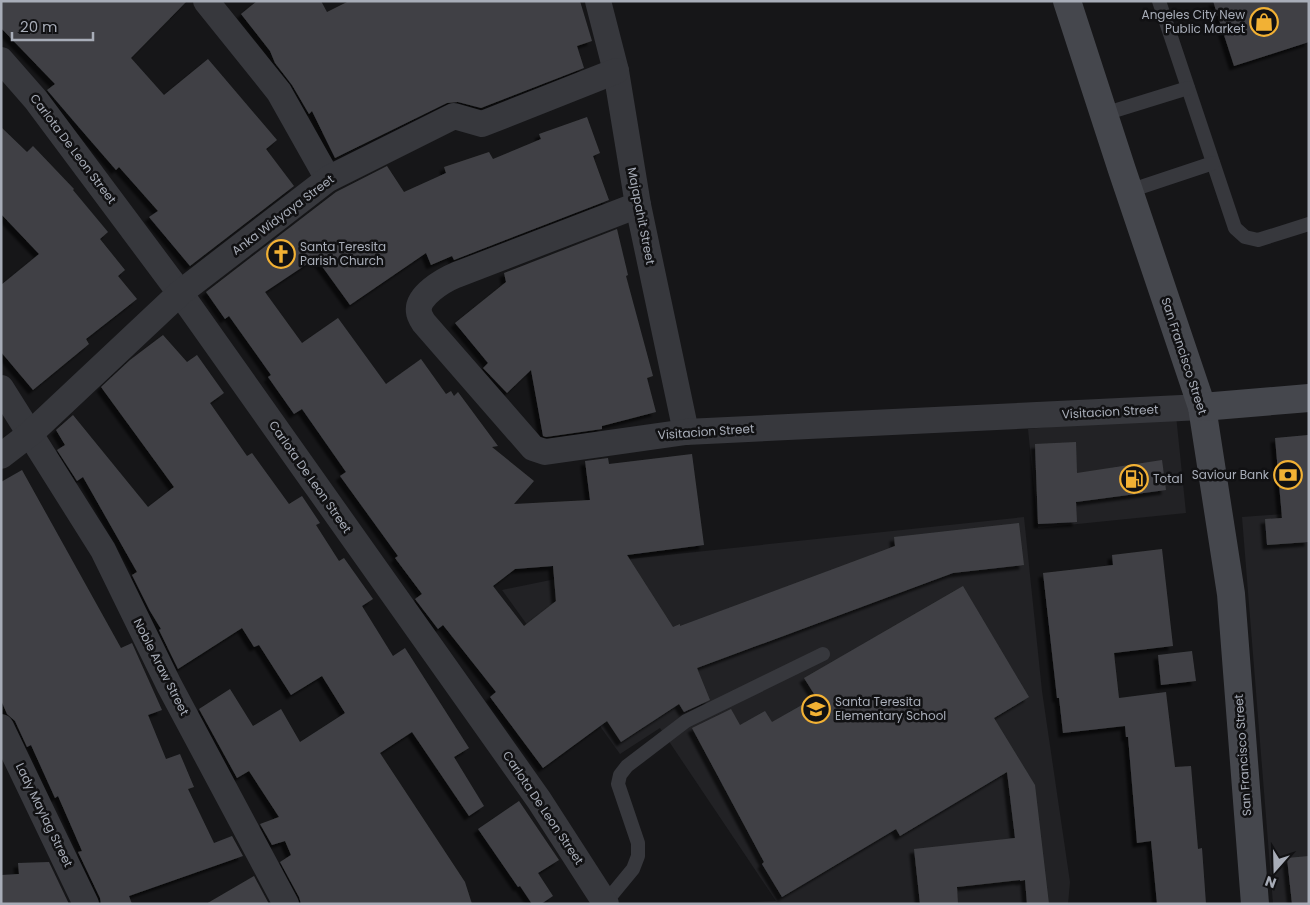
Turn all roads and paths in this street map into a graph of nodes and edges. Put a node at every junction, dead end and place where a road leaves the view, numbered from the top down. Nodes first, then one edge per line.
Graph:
1 (206, 1) edge
2 (598, 1) edge
3 (1067, 1) edge
4 (1159, 1) edge
5 (1, 60) edge
6 (616, 71) junction
7 (1188, 88) junction
8 (1104, 114) junction
9 (1213, 163) junction
10 (328, 179) junction
11 (1129, 192) junction
12 (638, 205) junction
13 (1309, 224) edge
14 (180, 292) junction
15 (1, 388) edge
16 (1309, 398) edge
17 (1202, 407) junction
18 (686, 432) junction
19 (31, 433) junction
20 (1, 456) edge
21 (822, 654) dead end
22 (1, 727) edge
23 (606, 903) edge
24 (86, 904) edge
25 (286, 904) edge
26 (1256, 904) edge

1 - 10 street
2 - 6 street, Majapahit Street
3 - 8 street, San Francisco Street
4 - 7 lane
5 - 14 street, Carlota De Leon Street
6 - 10 street, Anka Widyaya Street
6 - 12 street, Majapahit Street
7 - 8 lane
7 - 9 lane
8 - 11 street, San Francisco Street
9 - 11 lane
9 - 13 lane
10 - 14 street, Anka Widyaya Street
11 - 17 street, San Francisco Street
12 - 18 street, Majapahit Street
12 - 18 street, Visitacion Street
14 - 19 street, Anka Widyaya Street
14 - 23 street, Carlota De Leon Street
15 - 19 street, Noble Araw Street
16 - 17 street, Visitacion Street
17 - 18 street, Visitacion Street
17 - 26 street, San Francisco Street
19 - 20 street, Anka Widyaya Street
19 - 25 street, Noble Araw Street
21 - 23 lane
22 - 24 street, Lady Maylag Street

